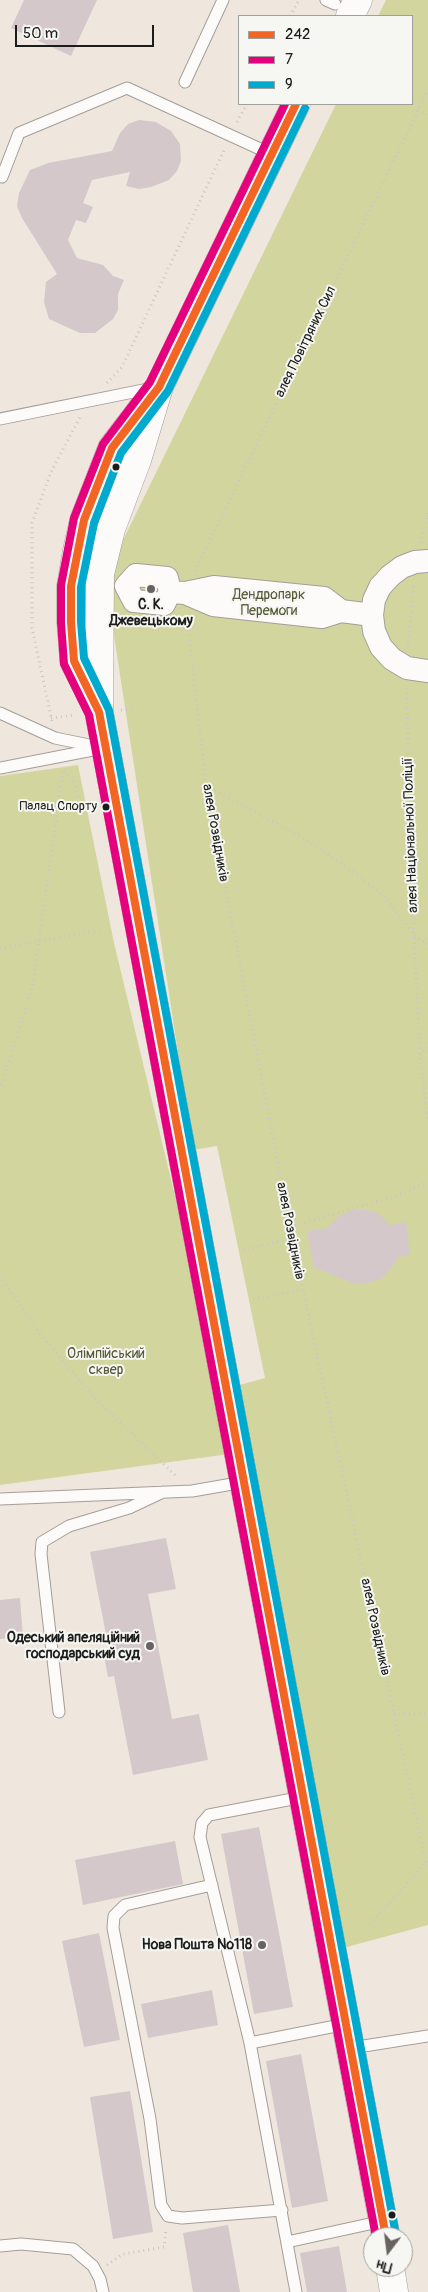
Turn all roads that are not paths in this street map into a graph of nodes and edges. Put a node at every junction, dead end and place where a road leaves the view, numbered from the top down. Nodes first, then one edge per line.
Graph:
1 (223, 0) edge
2 (185, 82) dead end
3 (296, 105) edge
4 (272, 154) junction
5 (2, 178) dead end
6 (159, 387) junction
7 (0, 420) edge
8 (422, 562) edge
9 (120, 586) dead end
10 (372, 615) junction
11 (417, 669) edge
12 (0, 713) edge
13 (104, 748) junction
14 (0, 768) edge
15 (245, 1482) junction
16 (163, 1492) junction
17 (0, 1499) edge
18 (59, 1712) dead end
19 (304, 1796) junction
20 (212, 1885) junction
21 (348, 2036) junction
22 (428, 2036) edge
23 (250, 2043) junction
24 (282, 2210) junction
25 (384, 2227) edge
26 (363, 2232) edge
27 (288, 2242) junction
28 (0, 2246) edge
29 (392, 2277) edge
30 (103, 2292) edge
31 (296, 2292) edge
32 (394, 2292) edge

1 - 2 lane
3 - 4 main road
4 - 5 lane
4 - 6 main road
6 - 7 lane
6 - 13 main road
8 - 10 street
9 - 10 street
10 - 11 street
12 - 13 lane
13 - 14 lane
13 - 15 main road
15 - 16 lane
15 - 19 main road
16 - 17 lane
16 - 18 lane
19 - 20 lane
19 - 21 main road
20 - 23 lane
20 - 24 lane
21 - 22 lane
21 - 23 lane
21 - 25 main road
23 - 24 lane
24 - 27 lane
26 - 27 lane
27 - 31 lane
28 - 30 lane
29 - 32 main road

